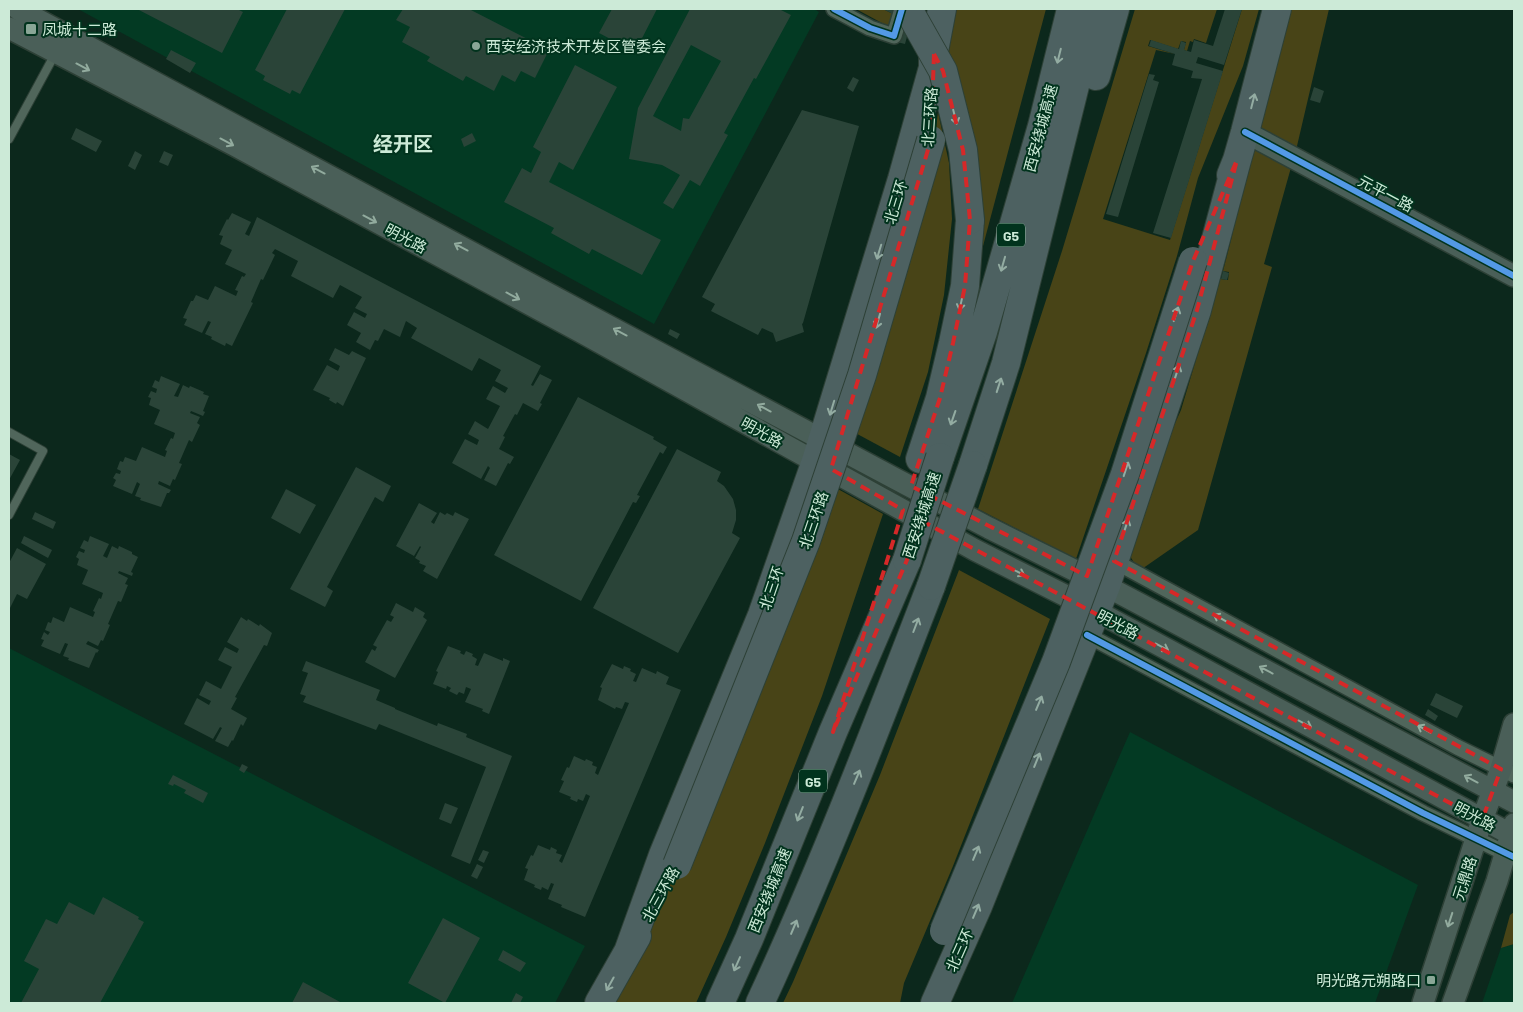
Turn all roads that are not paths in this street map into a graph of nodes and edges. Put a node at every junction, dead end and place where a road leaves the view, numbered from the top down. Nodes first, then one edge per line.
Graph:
1 (18, 9) edge
2 (834, 9) edge
3 (902, 9) edge
4 (908, 9) edge
5 (942, 9) edge
6 (1071, 9) edge
7 (1094, 9) edge
8 (1115, 9) edge
9 (1277, 9) edge
10 (9, 28) edge
11 (56, 52) junction
12 (932, 71) junction
13 (1245, 132) junction
14 (9, 140) edge
15 (1237, 160) junction
16 (1514, 276) edge
17 (1029, 277) junction
18 (9, 432) edge
19 (819, 450) junction
20 (930, 458) junction
21 (9, 515) edge
22 (1110, 573) junction
23 (1091, 623) junction
24 (1514, 724) edge
25 (1508, 772) edge
26 (1493, 791) junction
27 (1514, 802) edge
28 (1479, 830) junction
29 (1512, 841) edge
30 (628, 952) junction
31 (600, 1003) edge
32 (720, 1003) edge
33 (760, 1003) edge
34 (926, 1003) edge
35 (935, 1003) edge
36 (1423, 1003) edge
37 (1453, 1003) edge

19 -> 1 main road, 明光路
2 - 3 street
4 -> 20 highway, bridge
5 - 12 highway, 北三环路
6 -> 20 highway, 西安绕城高速 / G5
7 - 17 highway, 西安绕城高速 / G5
8 - 17 highway
13 -> 9 highway
10 - 11 main road, 明光路
11 - 14 lane
11 -> 19 main road, 明光路
12 -> 19 highway, 北三环
12 -> 30 highway, 北三环路, bridge
13 - 15 highway
13 - 16 main road, 元平一路
22 -> 15 highway, 北三环
34 -> 15 highway, bridge
33 -> 17 highway, 西安绕城高速 / G5, bridge
18 - 21 lane
19 - 22 main road, 明光路
19 -> 23 main road, 明光路
19 - 30 highway, 北三环
20 -> 32 highway, 西安绕城高速 / G5, bridge
22 - 23 highway, 北三环
25 -> 22 street
26 -> 22 main road, 明光路
23 -> 28 main road, 明光路
35 -> 23 highway, 北三环
24 - 25 main road, 元鼎路
25 - 26 main road, 元鼎路
26 - 27 main road, 明光路
26 - 28 main road, 元鼎路
28 - 29 main road, 明光路
28 -> 36 main road, 元鼎路
29 - 37 main road, 元鼎路
30 -> 31 highway, 北三环路

